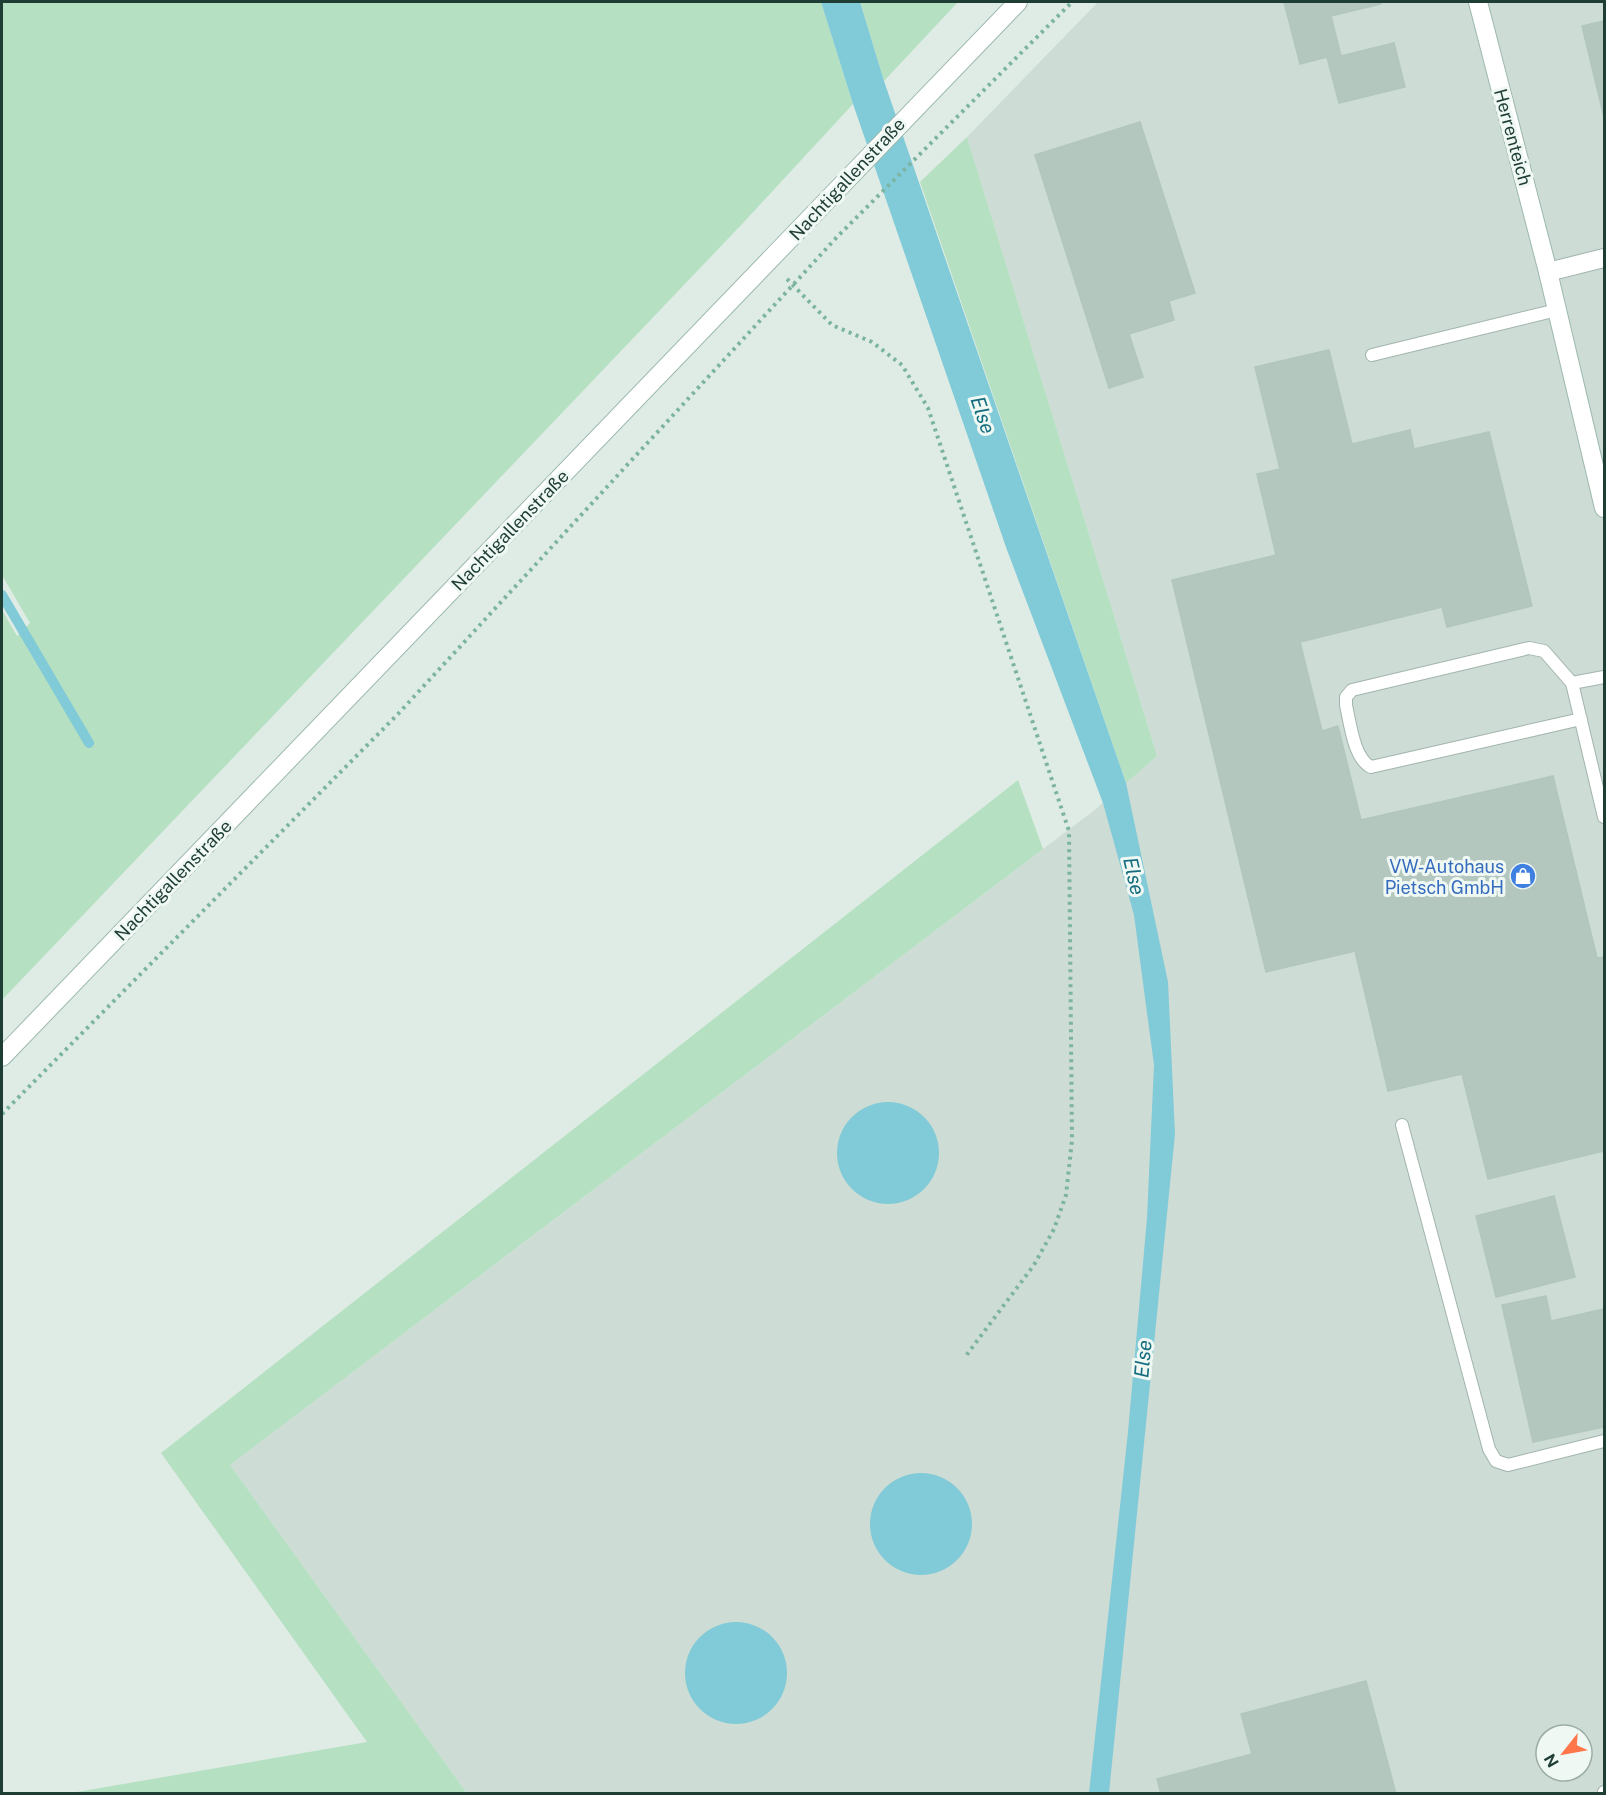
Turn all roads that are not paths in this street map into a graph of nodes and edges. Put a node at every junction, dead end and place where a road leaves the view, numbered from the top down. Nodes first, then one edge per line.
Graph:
1 (1018, 2) edge
2 (1478, 2) edge
3 (1605, 258) edge
4 (1548, 272) junction
5 (1557, 310) junction
6 (1372, 355) dead end
7 (1605, 508) edge
8 (1605, 677) edge
9 (1572, 683) junction
10 (1581, 719) junction
11 (1605, 817) edge
12 (2, 1057) edge
13 (1402, 1125) dead end
14 (1605, 1441) edge

1 - 12 main road, Nachtigallenstraße
2 - 4 main road, Herrenteich
3 - 4 main road
4 - 5 main road, Herrenteich
5 - 6 lane
5 - 7 main road, Herrenteich
8 - 9 lane
9 - 10 lane
9 - 10 lane
10 - 11 lane
13 - 14 lane

